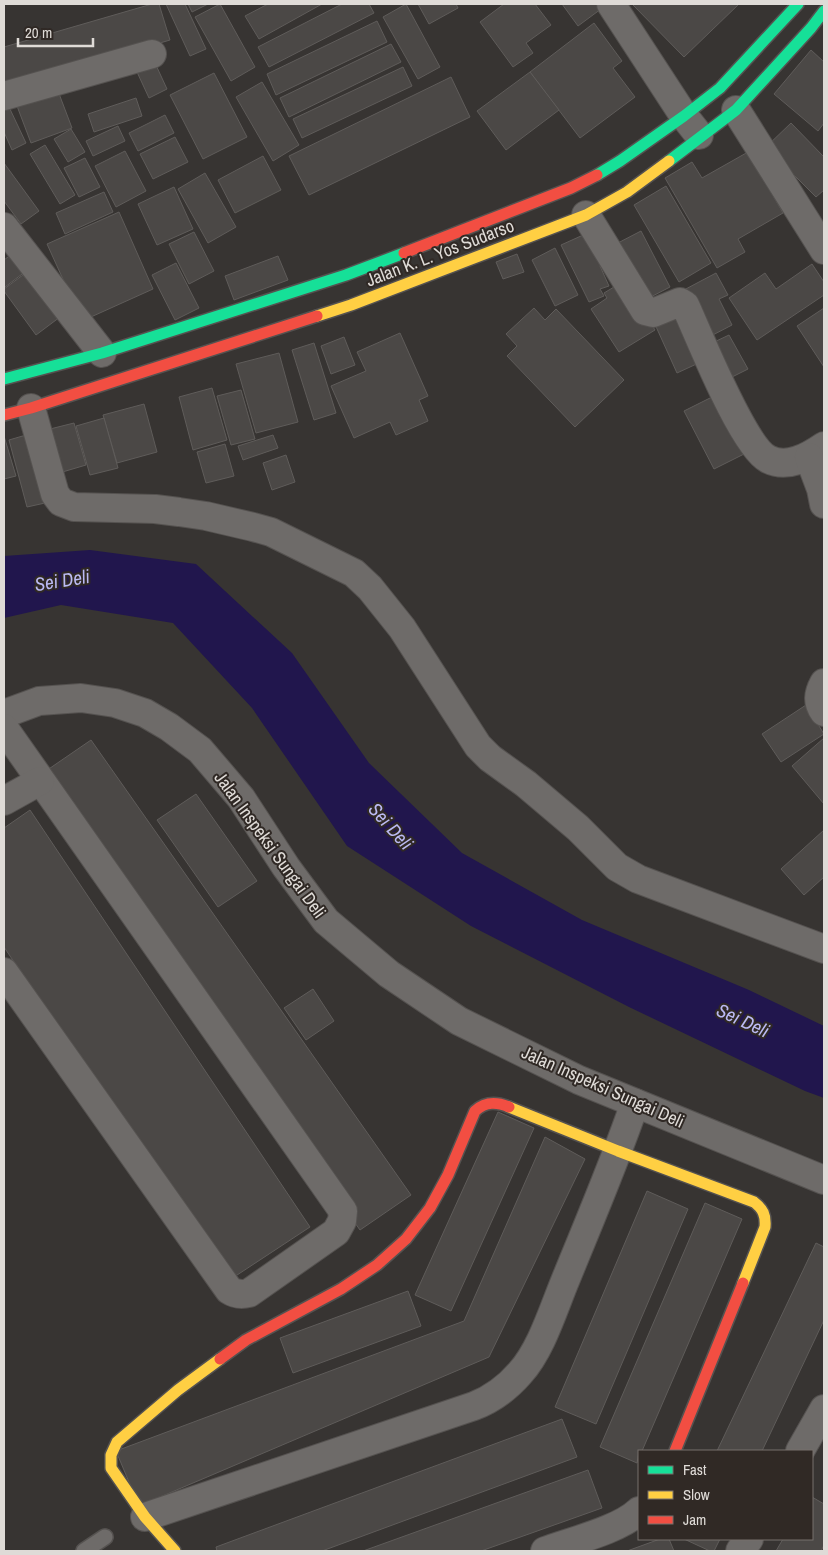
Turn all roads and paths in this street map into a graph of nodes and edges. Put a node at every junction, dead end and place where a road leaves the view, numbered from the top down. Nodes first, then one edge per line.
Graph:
1 (611, 4) edge
2 (798, 4) edge
3 (824, 11) edge
4 (804, 24) junction
5 (152, 54) dead end
6 (4, 96) edge
7 (736, 110) junction
8 (684, 116) junction
9 (701, 138) junction
10 (586, 215) junction
11 (4, 227) edge
12 (824, 250) edge
13 (310, 286) junction
14 (320, 315) junction
15 (102, 353) junction
16 (4, 379) edge
17 (31, 408) junction
18 (4, 414) edge
19 (817, 452) edge
20 (824, 504) edge
21 (824, 683) edge
22 (824, 712) edge
23 (4, 714) edge
24 (4, 728) edge
25 (40, 781) junction
26 (4, 801) edge
27 (824, 949) edge
28 (4, 972) edge
29 (634, 1103) junction
30 (618, 1151) junction
31 (824, 1180) edge
32 (824, 1409) edge
33 (675, 1450) edge
34 (801, 1450) edge
35 (638, 1512) edge
36 (145, 1516) junction
37 (105, 1537) dead end
38 (748, 1540) edge
39 (84, 1551) edge
40 (175, 1551) edge
41 (545, 1551) edge
42 (740, 1551) edge

1 - 8 street
2 - 4 main road, Jalan K. L. Yos Sudarso
3 - 4 main road, Jalan K. L. Yos Sudarso
4 - 7 main road, Jalan K. L. Yos Sudarso
4 - 8 main road, Jalan K. L. Yos Sudarso
5 - 6 street
7 - 9 main road, Jalan K. L. Yos Sudarso
7 - 12 street
8 - 9 street
8 - 13 main road, Jalan K. L. Yos Sudarso
9 - 10 main road, Jalan K. L. Yos Sudarso
10 - 14 main road, Jalan K. L. Yos Sudarso
10 - 19 street
11 - 15 street
13 - 14 main road
13 - 15 main road, Jalan K. L. Yos Sudarso
14 - 17 main road, Jalan K. L. Yos Sudarso
15 - 16 main road, Jalan K. L. Yos Sudarso
17 - 18 main road, Jalan K. L. Yos Sudarso
17 - 27 street
19 - 20 street
21 - 22 street
23 - 29 street, Jalan Inspeksi Sungai Deli
24 - 25 street
25 - 26 street
25 - 28 street
29 - 30 street
29 - 31 street, Jalan Inspeksi Sungai Deli
30 - 33 main road
30 - 36 street
30 - 36 main road
32 - 34 street
35 - 41 street
36 - 40 main road
37 - 39 lane
38 - 42 street

